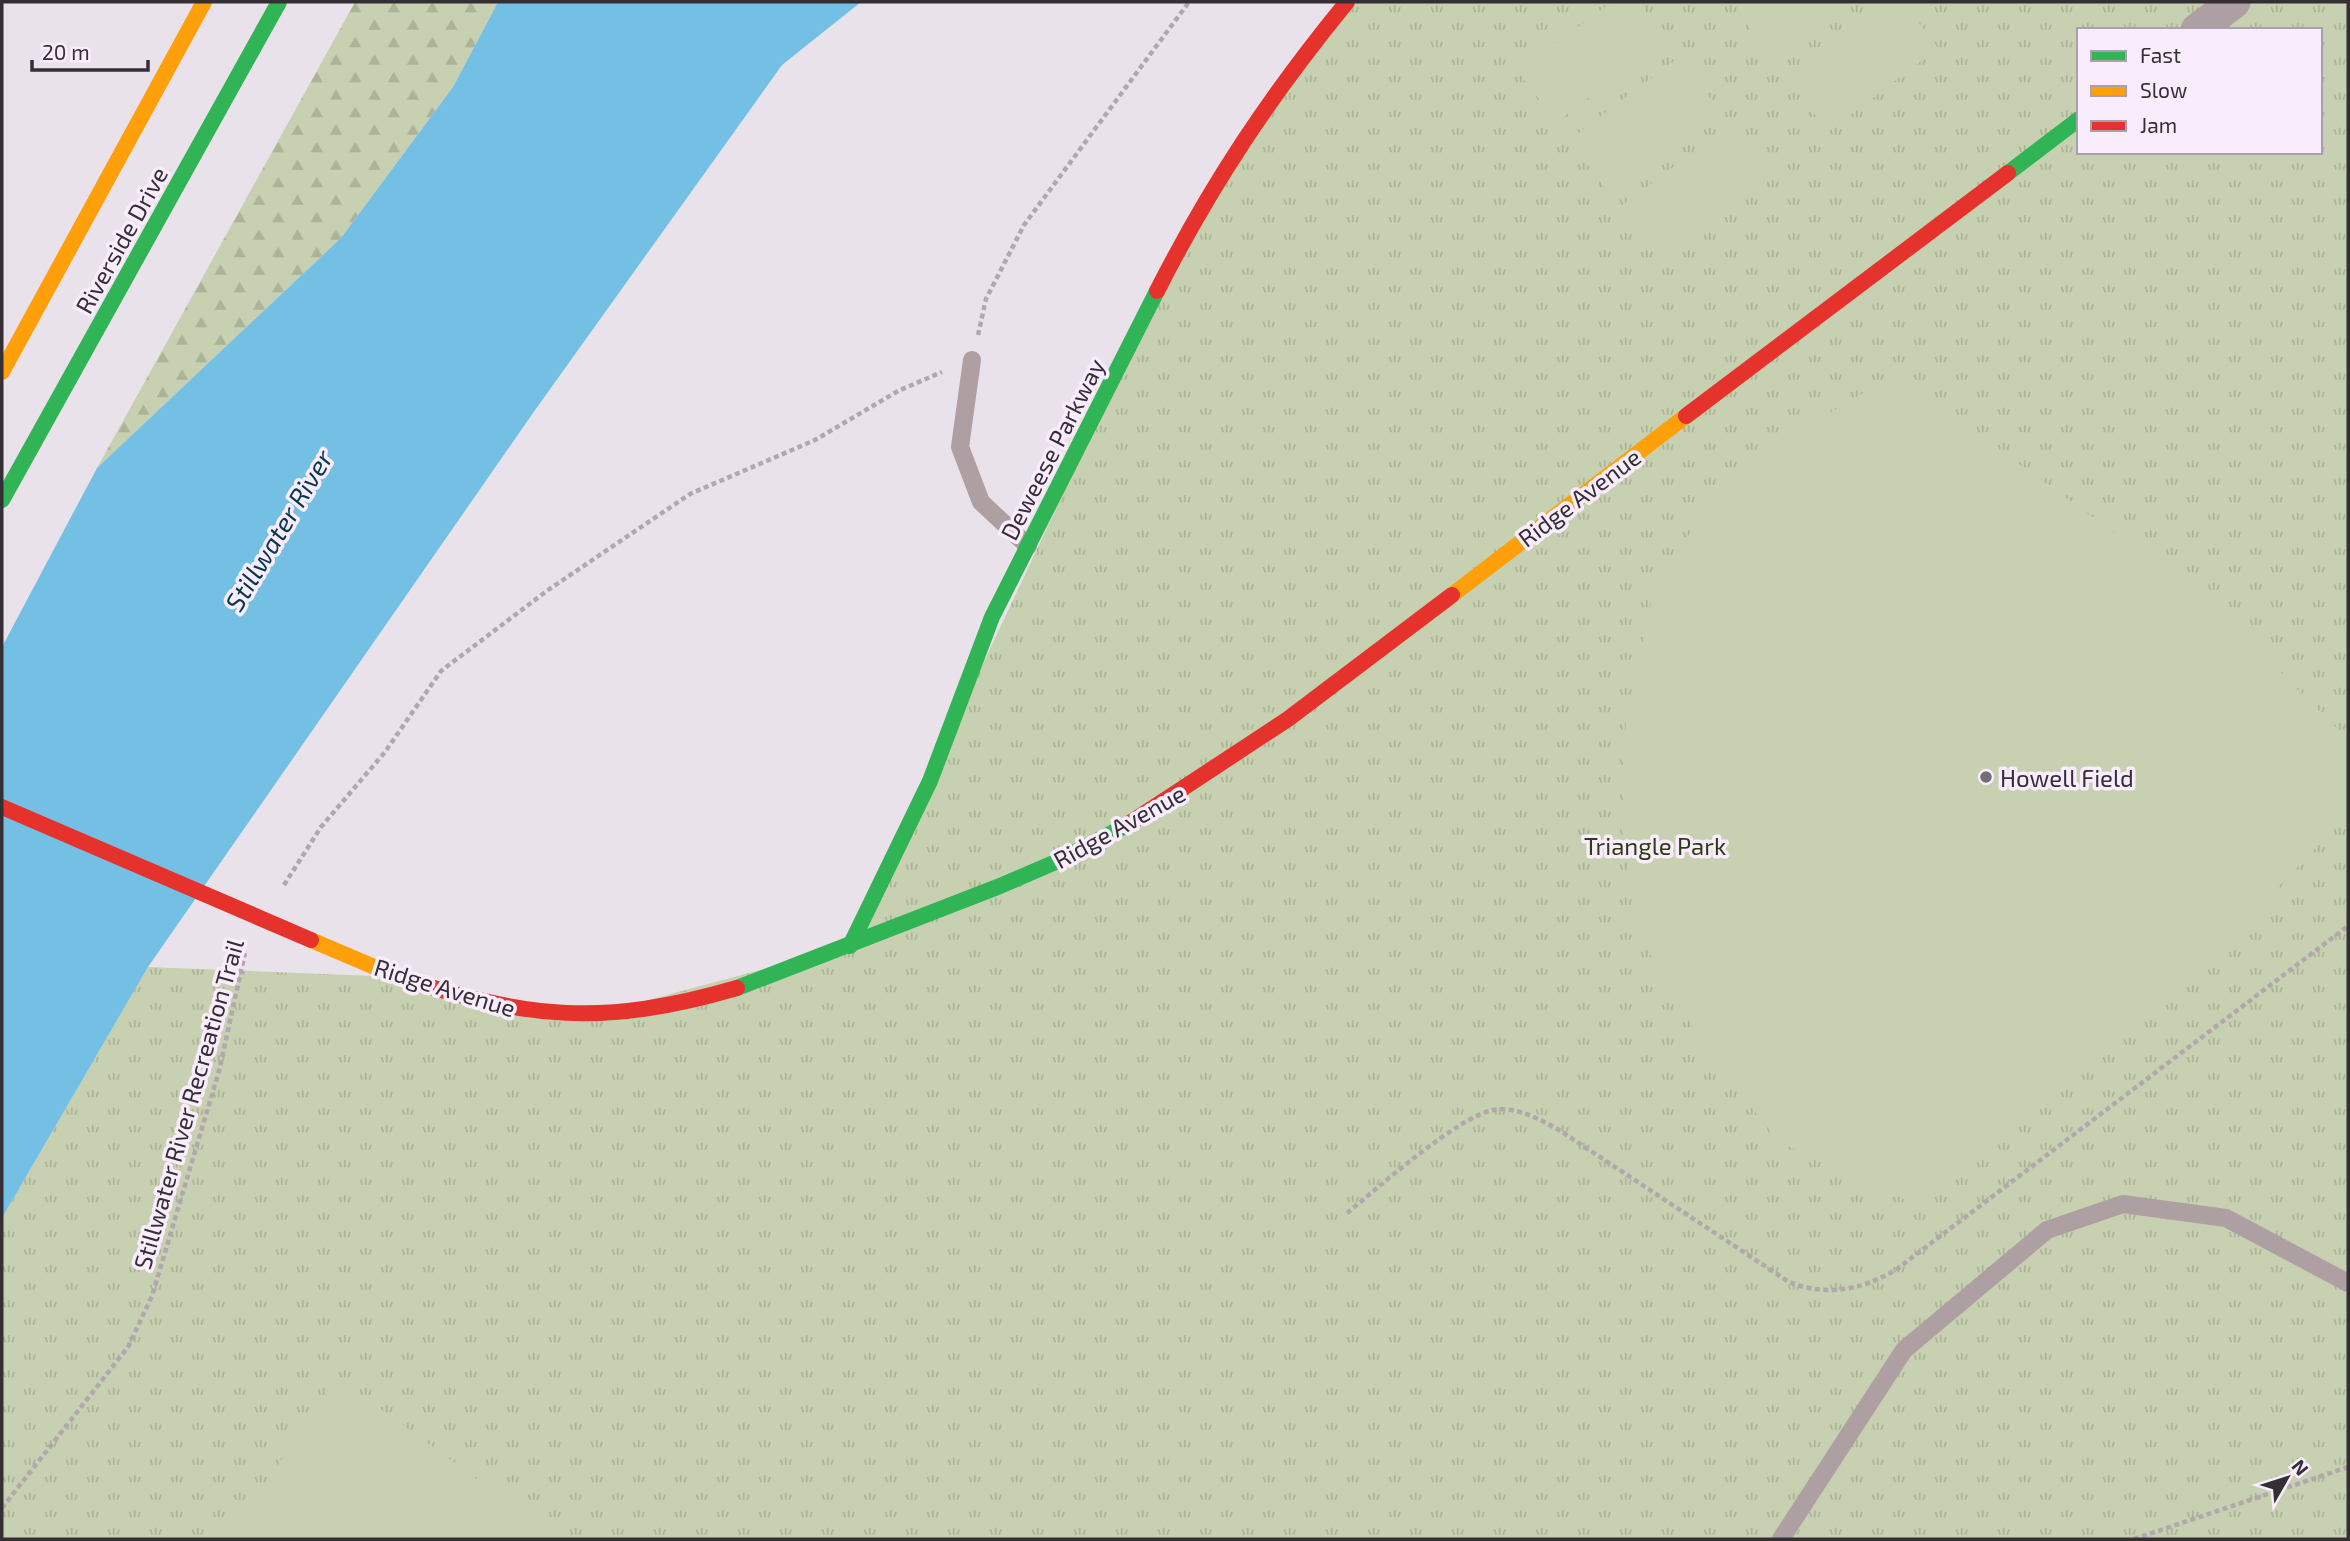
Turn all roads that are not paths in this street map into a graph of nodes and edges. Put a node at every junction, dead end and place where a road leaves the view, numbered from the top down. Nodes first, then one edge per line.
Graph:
1 (204, 2) edge
2 (279, 2) edge
3 (1347, 2) edge
4 (2234, 2) edge
5 (2200, 28) edge
6 (2077, 121) edge
7 (972, 360) road end
8 (2, 372) edge
9 (2, 500) edge
10 (1028, 546) junction
11 (2, 807) edge
12 (850, 946) junction
13 (2348, 1283) edge
14 (1781, 1539) edge

1 - 8 street, Riverside Drive
2 - 9 street, Riverside Drive
3 - 10 street, Deweese Parkway
4 - 5 street
6 - 12 street, Ridge Avenue
7 - 10 lane
10 - 12 street, Deweese Parkway
11 - 12 street, Ridge Avenue, bridge
13 - 14 lane

